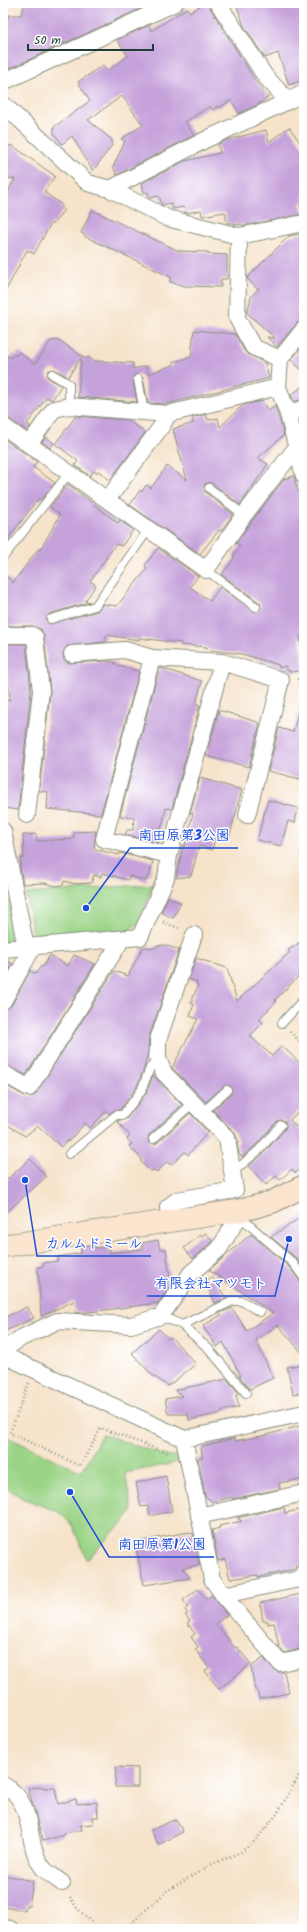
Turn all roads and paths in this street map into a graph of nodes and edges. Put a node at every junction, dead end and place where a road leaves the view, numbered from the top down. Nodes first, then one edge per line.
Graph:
1 (175, 3) edge
2 (218, 3) edge
3 (3, 82) edge
4 (304, 93) edge
5 (288, 100) junction
6 (3, 104) edge
7 (110, 189) junction
8 (304, 223) edge
9 (239, 236) junction
10 (304, 329) edge
11 (280, 359) junction
12 (52, 374) dead end
13 (138, 379) dead end
14 (278, 387) junction
15 (69, 406) junction
16 (304, 408) edge
17 (144, 412) junction
18 (168, 414) junction
19 (288, 414) junction
20 (3, 426) edge
21 (30, 443) junction
22 (296, 448) junction
23 (69, 473) junction
24 (304, 476) edge
25 (208, 488) dead end
26 (108, 499) junction
27 (244, 515) junction
28 (148, 530) junction
29 (5, 555) dead end
30 (206, 570) junction
31 (256, 607) dead end
32 (52, 619) dead end
33 (3, 635) edge
34 (72, 654) dead end
35 (152, 658) junction
36 (222, 662) junction
37 (27, 815) dead end
38 (247, 815) dead end
39 (3, 831) edge
40 (304, 835) edge
41 (301, 853) dead end
42 (169, 855) junction
43 (162, 921) dead end
44 (194, 935) joint
45 (122, 939) junction
46 (29, 947) junction
47 (3, 949) edge
48 (304, 999) edge
49 (3, 1001) edge
50 (282, 1023) joint
51 (304, 1045) edge
52 (158, 1059) junction
53 (3, 1073) edge
54 (227, 1090) dead end
55 (198, 1108) junction
56 (281, 1125) dead end
57 (153, 1139) dead end
58 (68, 1154) dead end
59 (232, 1173) junction
60 (304, 1186) edge
61 (241, 1213) junction
62 (169, 1221) junction
63 (3, 1246) edge
64 (304, 1278) edge
65 (260, 1312) dead end
66 (161, 1316) junction
67 (182, 1325) junction
68 (3, 1350) edge
69 (3, 1355) edge
70 (30, 1379) dead end
71 (246, 1393) dead end
72 (304, 1413) edge
73 (184, 1439) junction
74 (170, 1454) dead end
75 (304, 1493) edge
76 (199, 1516) junction
77 (304, 1578) edge
78 (223, 1595) junction
79 (304, 1658) edge
80 (304, 1767) edge
81 (3, 1785) edge
82 (62, 1882) joint
83 (3, 1928) edge
84 (10, 1929) edge
85 (56, 1929) edge
86 (91, 1929) edge
87 (99, 1929) edge
88 (125, 1929) edge

1 - 3 street
2 - 5 street
4 - 5 street
5 - 7 street
6 - 7 street
7 - 9 street
8 - 9 street
9 - 11 street
10 - 11 street
11 - 14 street
12 - 15 lane
13 - 17 lane
14 - 18 street
14 - 19 street
15 - 17 street
15 - 21 street
16 - 19 street
17 - 18 street
18 - 26 street
19 - 22 street
20 - 21 street
21 - 23 street
22 - 24 street
22 - 27 street
23 - 26 street
23 - 29 lane
25 - 27 lane
26 - 28 street
27 - 30 street
28 - 30 street
28 - 32 lane
30 - 31 lane
33 - 37 street
34 - 35 street
35 - 36 street
35 - 42 street
36 - 38 street
36 - 42 street
39 - 46 street
40 - 41 path
42 - 45 street
43 - 44 path
44 - 52 street
45 - 46 street
45 - 53 street
46 - 47 street
46 - 49 street
48 - 50 lane
50 - 51 path
52 - 55 street
52 - 58 lane
54 - 55 lane
55 - 57 lane
55 - 59 street
56 - 59 lane
59 - 62 street
60 - 61 street
61 - 62 street
61 - 64 lane
61 - 66 street
62 - 63 street
65 - 67 lane
66 - 67 lane
66 - 68 street
67 - 71 lane
69 - 73 street
70 - 74 path
72 - 73 street
73 - 76 street
75 - 76 street
76 - 78 street
77 - 78 street
78 - 79 street
80 - 88 path
81 - 82 street
82 - 87 path
83 - 84 street
85 - 86 path

